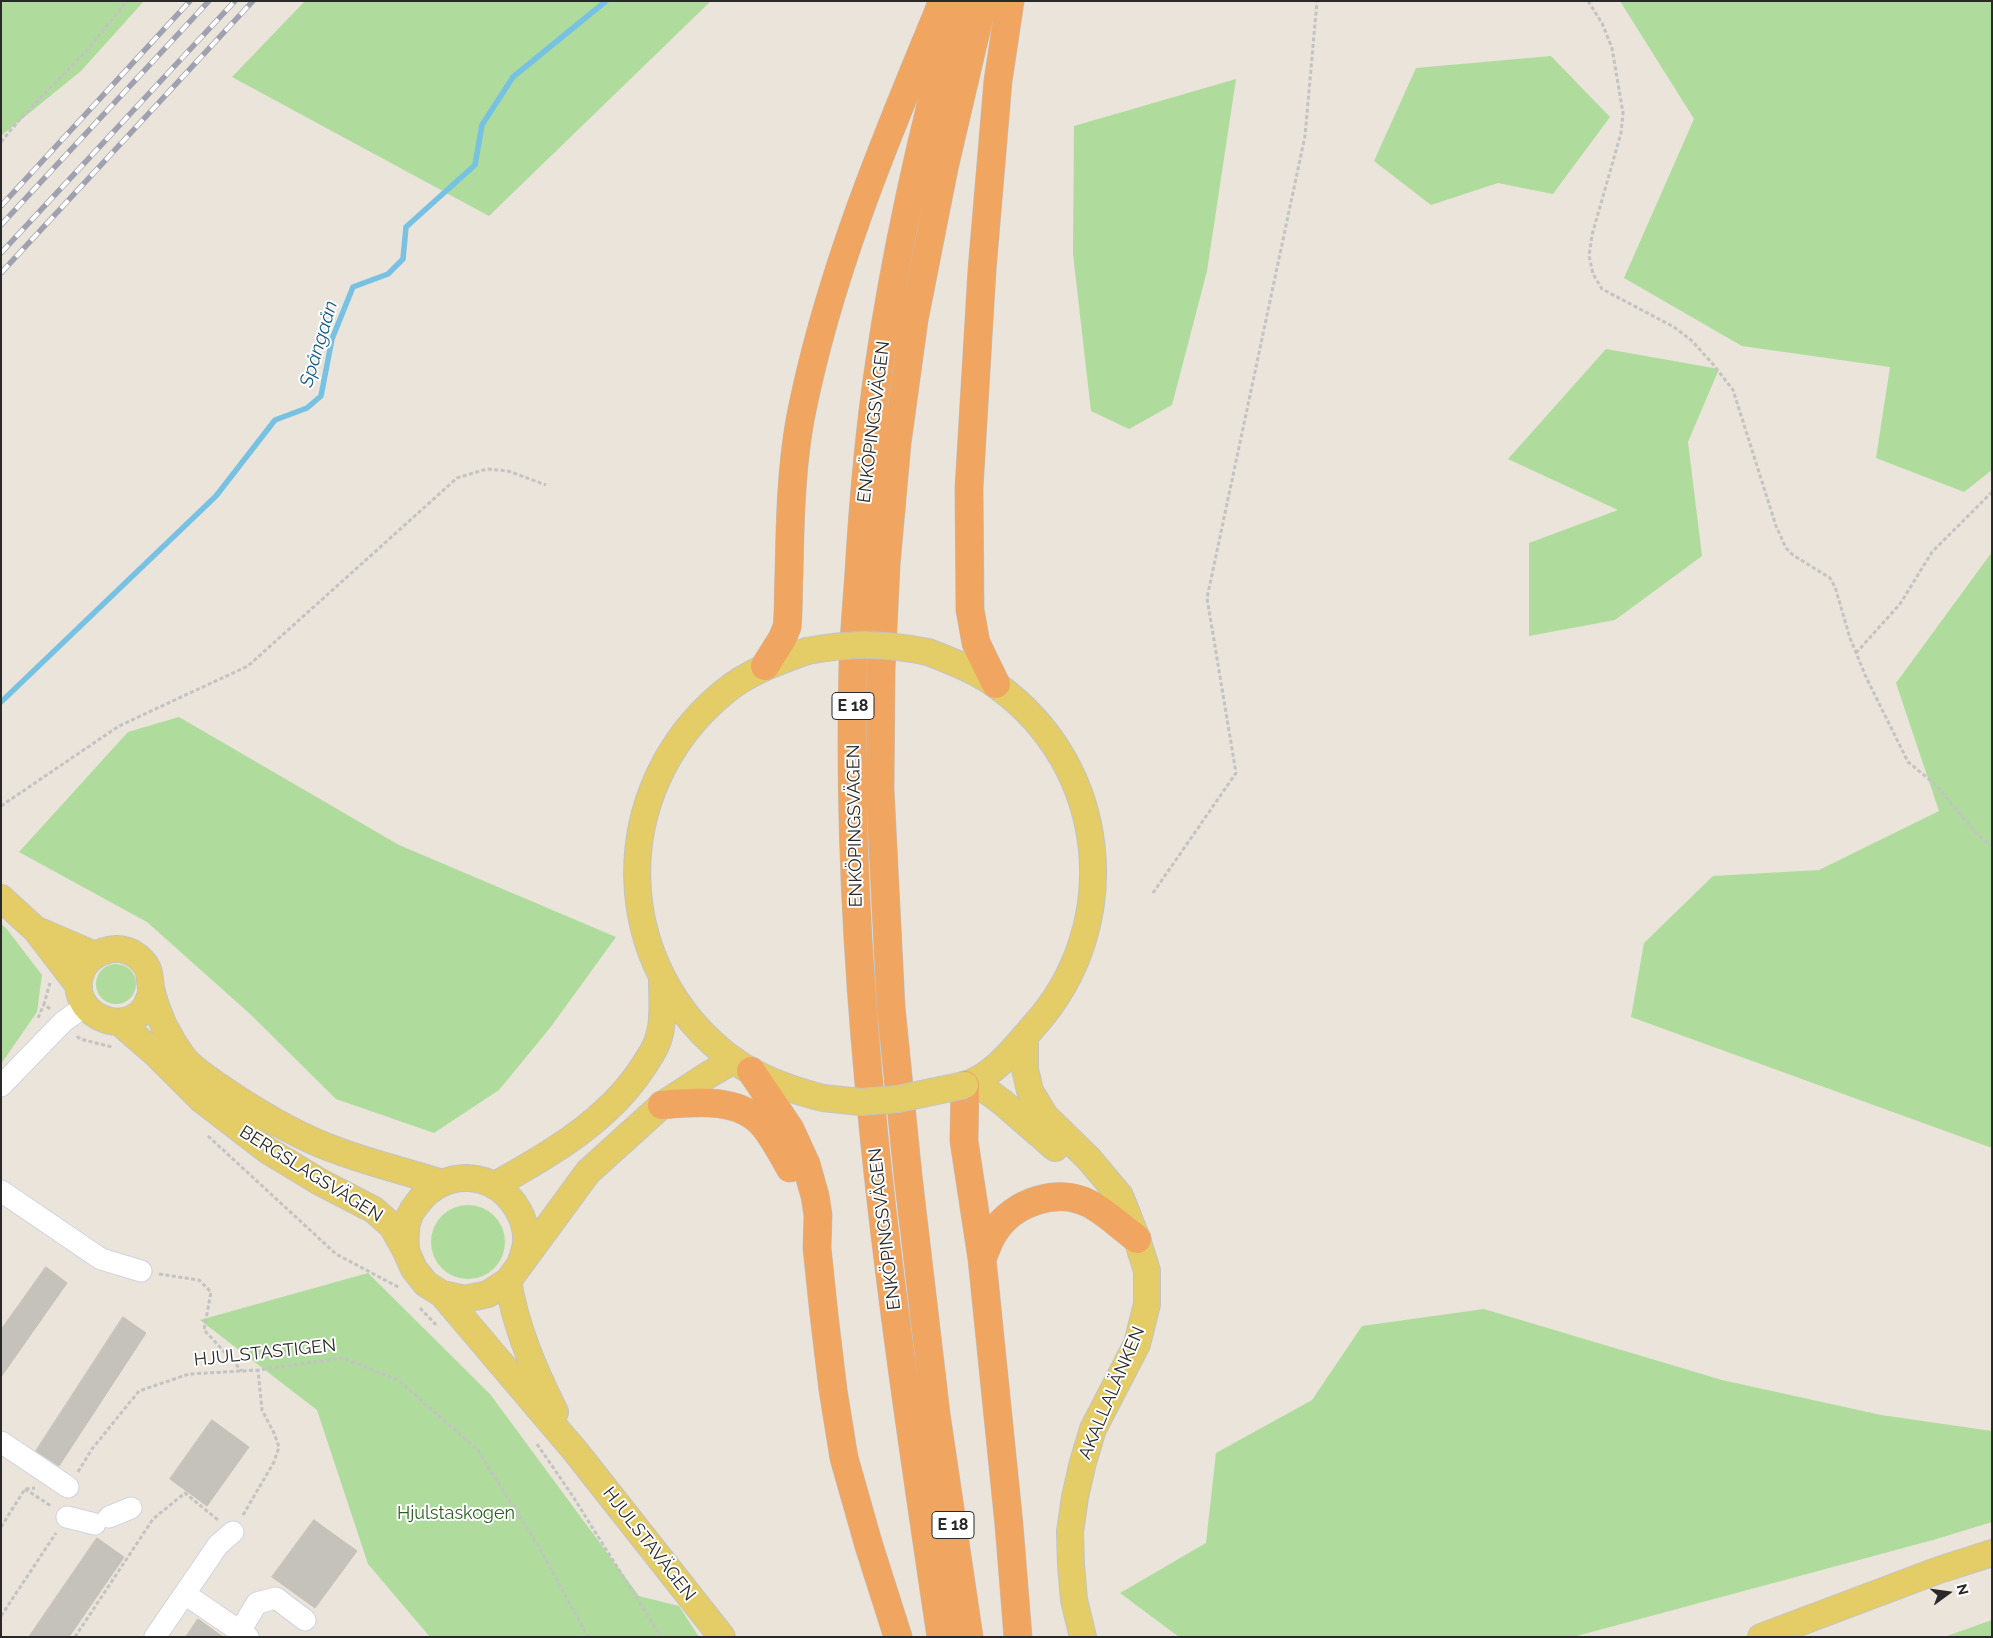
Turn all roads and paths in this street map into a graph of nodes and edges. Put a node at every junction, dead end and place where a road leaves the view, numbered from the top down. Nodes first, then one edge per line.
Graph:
1 (127, 1) edge
2 (943, 1) edge
3 (958, 1) edge
4 (983, 1) edge
5 (1010, 1) edge
6 (1317, 1) edge
7 (1588, 1) edge
8 (1, 142) edge
9 (546, 485) dead end
10 (1992, 492) edge
11 (1856, 653) junction
12 (765, 666) junction
13 (996, 684) junction
14 (1, 806) edge
15 (1992, 847) edge
16 (1153, 893) dead end
17 (6, 903) edge
18 (36, 930) junction
19 (95, 955) junction
20 (662, 979) junction
21 (152, 992) junction
22 (82, 996) junction
23 (63, 1022) junction
24 (119, 1022) junction
25 (1025, 1037) junction
26 (113, 1047) dead end
27 (742, 1066) junction
28 (970, 1084) junction
29 (1, 1086) edge
30 (662, 1105) junction
31 (206, 1134) dead end
32 (442, 1182) junction
33 (495, 1185) junction
34 (1, 1191) edge
35 (1137, 1239) junction
36 (817, 1248) junction
37 (406, 1251) junction
38 (982, 1259) junction
39 (141, 1272) joint
40 (514, 1273) junction
41 (442, 1294) junction
42 (407, 1295) dead end
43 (413, 1302) dead end
44 (439, 1329) dead end
45 (258, 1370) junction
46 (242, 1371) junction
47 (533, 1438) dead end
48 (1, 1442) edge
49 (576, 1452) junction
50 (68, 1487) junction
51 (25, 1489) junction
52 (131, 1508) dead end
53 (67, 1517) junction
54 (1, 1527) edge
55 (233, 1532) junction
56 (1992, 1553) edge
57 (185, 1594) junction
58 (1, 1616) edge
59 (305, 1620) dead end
60 (244, 1634) edge
61 (75, 1637) edge
62 (155, 1637) edge
63 (588, 1637) edge
64 (661, 1637) edge
65 (722, 1637) edge
66 (898, 1637) edge
67 (941, 1637) edge
68 (969, 1637) edge
69 (1018, 1637) edge
70 (1083, 1637) edge
71 (1761, 1637) edge

1 - 8 path
2 - 12 highway
3 - 67 highway, ENKÖPINGSVÄGEN / E 18
4 - 68 highway, ENKÖPINGSVÄGEN / E 18
5 - 13 highway
6 - 16 path
7 - 11 path
9 - 14 path
10 - 11 path
11 - 15 path
12 - 13 main road, bridge
12 - 20 main road
13 - 25 main road
17 - 18 main road, BERGSLAGSVÄGEN
18 - 19 main road, BERGSLAGSVÄGEN
18 - 22 main road, BERGSLAGSVÄGEN
19 - 21 main road, BERGSLAGSVÄGEN
19 - 22 main road
20 - 27 main road
20 - 33 main road
21 - 24 main road
21 - 32 main road, BERGSLAGSVÄGEN
22 - 23 street
22 - 24 main road, BERGSLAGSVÄGEN
23 - 26 path
23 - 29 street
24 - 37 main road, BERGSLAGSVÄGEN
25 - 28 main road
25 - 35 main road, AKALLALÄNKEN
27 - 28 main road, bridge
27 - 30 main road, BERGSLAGSVÄGEN
27 - 36 highway
28 - 35 main road, AKALLALÄNKEN
28 - 38 highway
30 - 36 highway
30 - 40 main road, BERGSLAGSVÄGEN
31 - 42 path
32 - 33 main road, BERGSLAGSVÄGEN
32 - 37 main road, BERGSLAGSVÄGEN
33 - 40 main road, BERGSLAGSVÄGEN
34 - 39 street
35 - 38 highway
35 - 70 main road, AKALLALÄNKEN
36 - 66 highway
37 - 41 main road, BERGSLAGSVÄGEN
38 - 69 highway
39 - 46 path
40 - 41 main road, BERGSLAGSVÄGEN
40 - 49 main road, HJULSTAVÄGEN
41 - 49 main road, HJULSTAVÄGEN
43 - 44 path
45 - 46 path, HJULSTASTIGEN
45 - 55 path
45 - 63 path, HJULSTASTIGEN
46 - 50 path, HJULSTASTIGEN
47 - 64 path
48 - 50 street
49 - 65 main road, HJULSTAVÄGEN
50 - 51 path
51 - 53 path
51 - 54 path
52 - 53 street
53 - 58 path
55 - 57 street
55 - 61 path
56 - 71 main road
57 - 60 street
57 - 62 street
59 - 60 street

